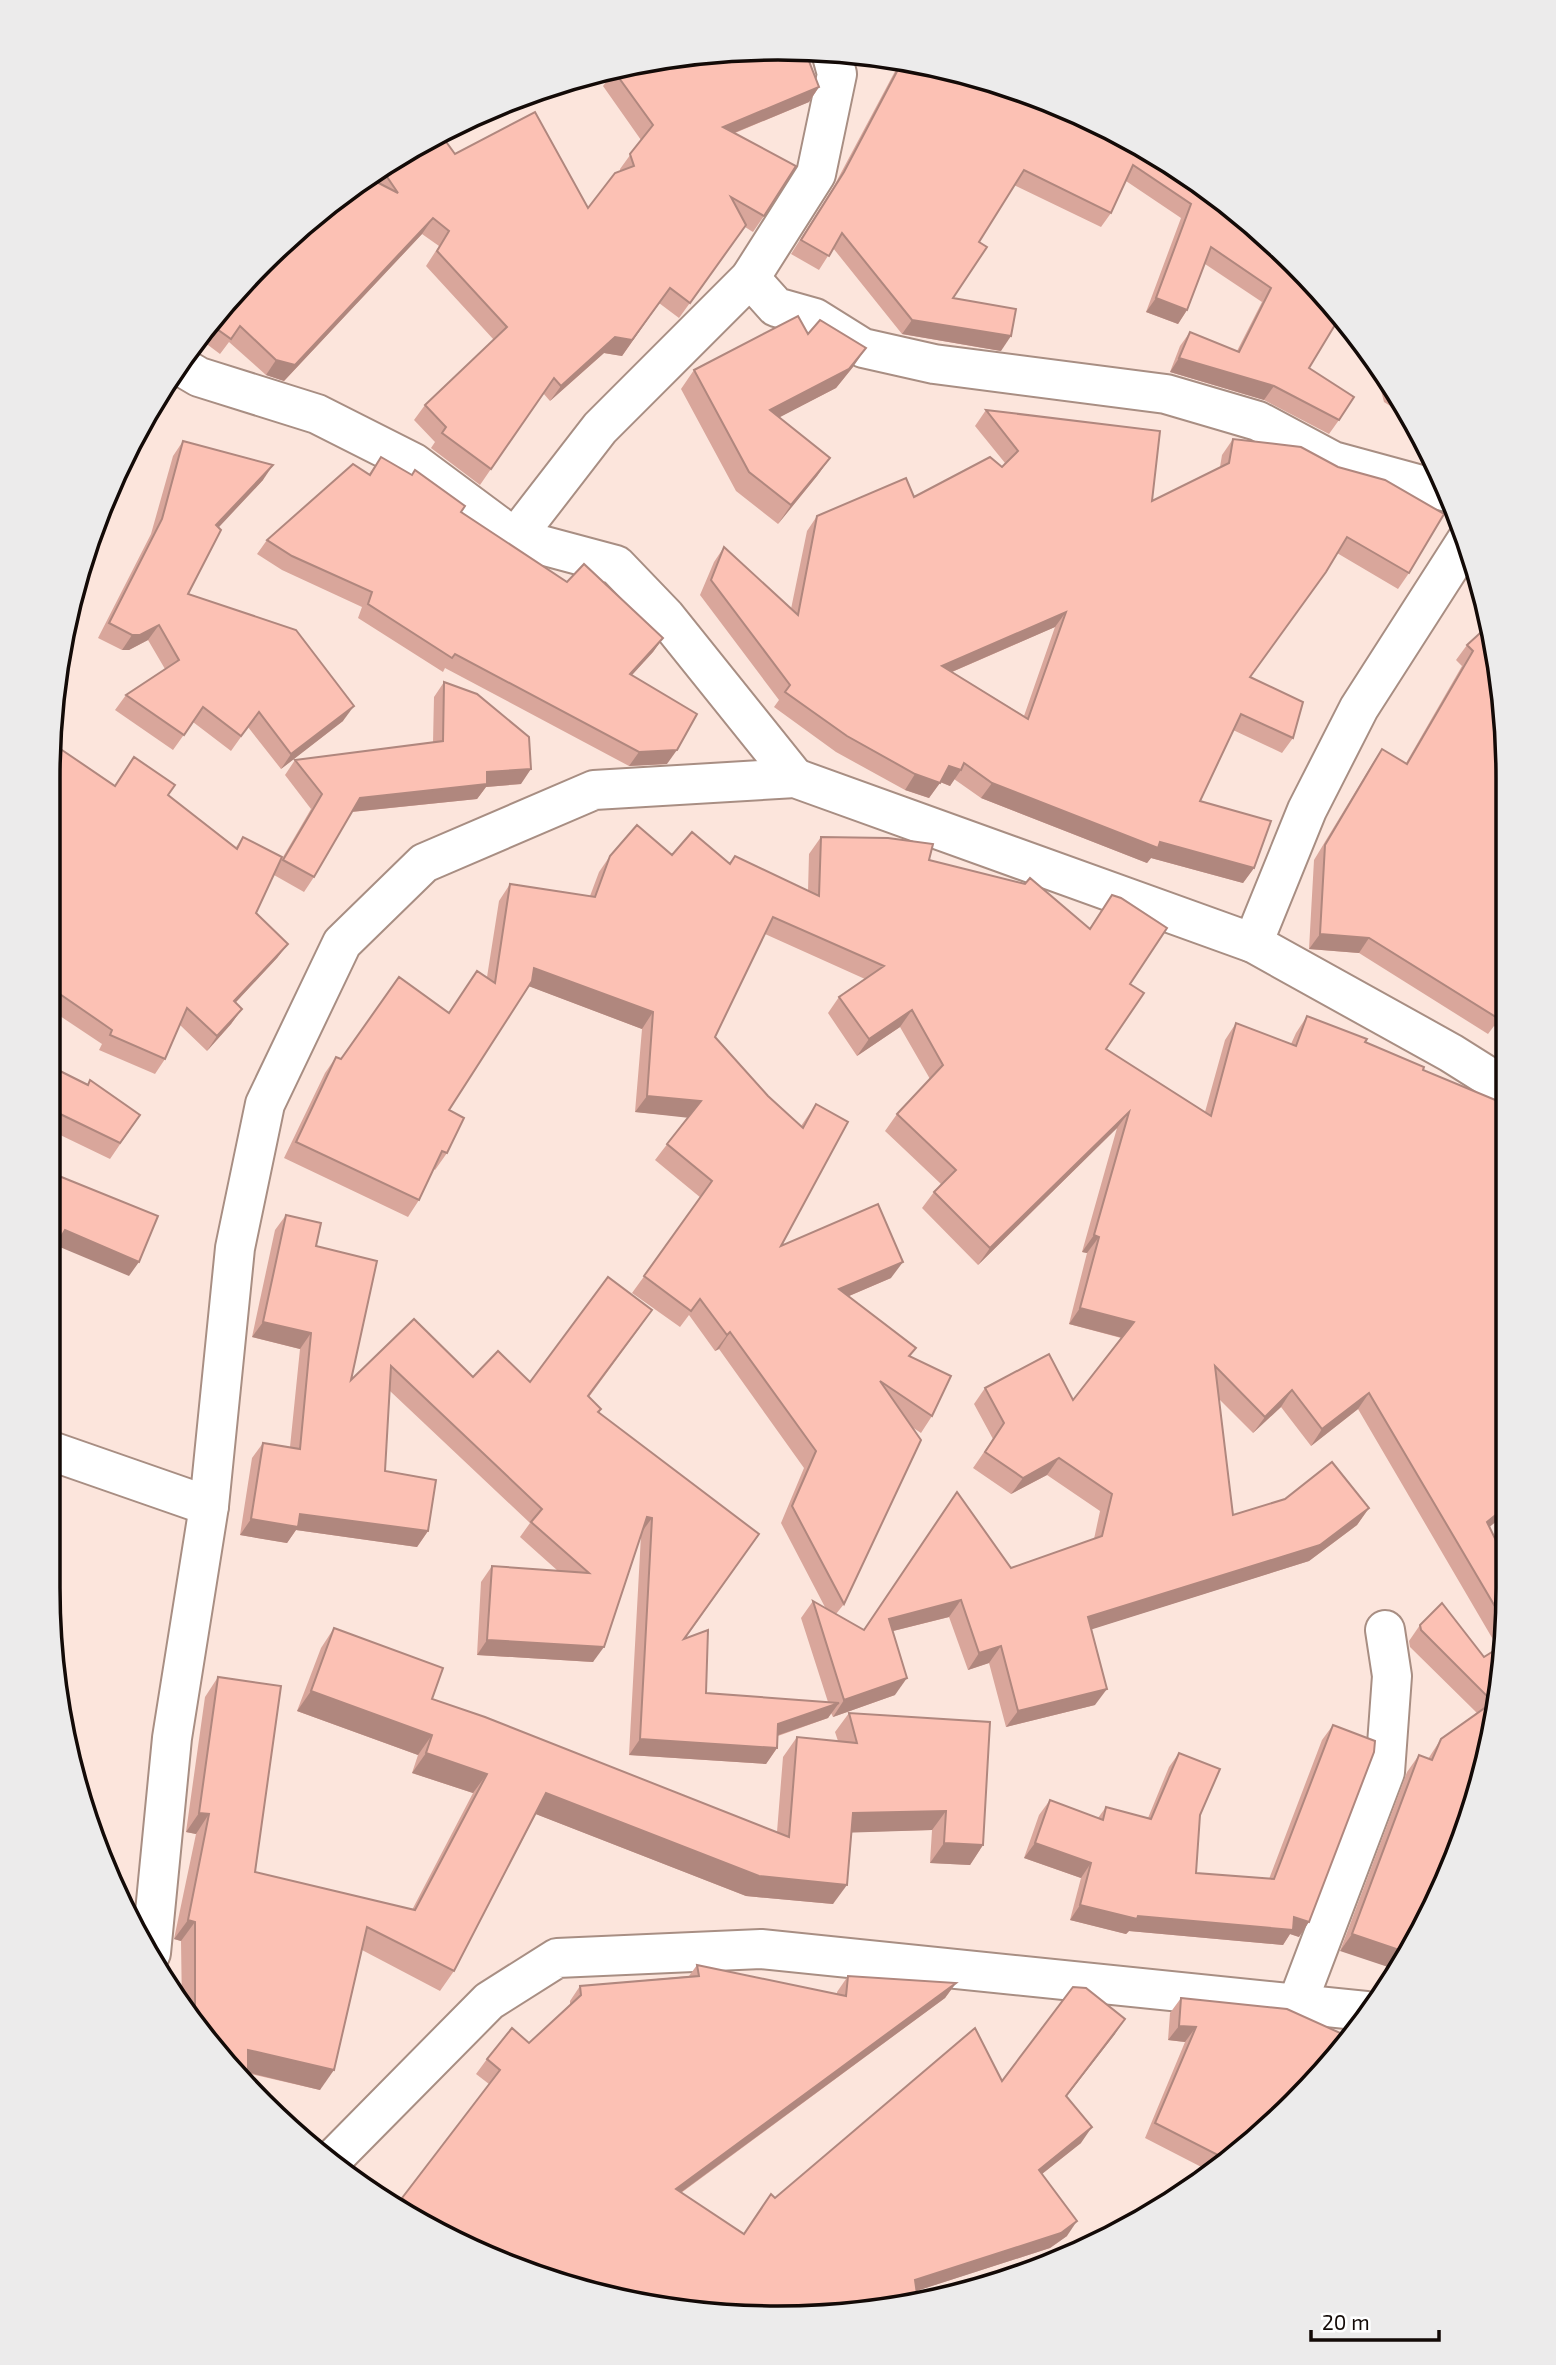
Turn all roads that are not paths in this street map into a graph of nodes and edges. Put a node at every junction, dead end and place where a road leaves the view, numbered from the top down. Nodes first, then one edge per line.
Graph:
1 (834, 62) edge
2 (750, 278) junction
3 (187, 370) edge
4 (1435, 489) edge
5 (515, 538) junction
6 (1459, 551) edge
7 (795, 778) junction
8 (1253, 943) junction
9 (1496, 1081) edge
10 (60, 1454) edge
11 (209, 1506) junction
12 (1385, 1630) dead end
13 (152, 1939) edge
14 (1297, 2004) junction
15 (1358, 2010) edge
16 (337, 2154) edge

1 - 2 street
2 - 4 street
2 - 5 street
3 - 5 street
5 - 7 street
6 - 8 street
7 - 8 street
7 - 11 street
8 - 9 street
10 - 11 street
11 - 13 street
12 - 14 street
14 - 15 street
14 - 16 street

